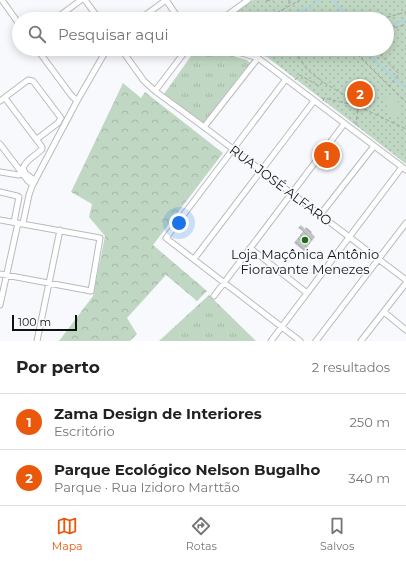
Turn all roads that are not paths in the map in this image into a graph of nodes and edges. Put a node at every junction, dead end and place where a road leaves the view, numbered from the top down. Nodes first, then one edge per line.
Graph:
1 (2, 0) edge
2 (81, 0) edge
3 (85, 0) edge
4 (166, 0) edge
5 (248, 0) edge
6 (65, 12) edge
7 (94, 12) edge
8 (150, 12) edge
9 (175, 12) edge
10 (232, 12) edge
11 (12, 14) edge
12 (42, 56) edge
13 (103, 56) edge
14 (125, 56) edge
15 (182, 56) edge
16 (251, 56) edge
17 (258, 58) junction
18 (286, 80) junction
19 (155, 91) junction
20 (2, 100) edge
21 (77, 101) junction
22 (314, 101) junction
23 (344, 124) junction
24 (204, 127) junction
25 (37, 139) junction
26 (0, 144) edge
27 (374, 146) junction
28 (233, 149) junction
29 (404, 169) edge
30 (261, 170) junction
31 (0, 172) edge
32 (23, 174) junction
33 (34, 182) junction
34 (0, 192) edge
35 (292, 193) junction
36 (320, 215) junction
37 (0, 220) edge
38 (18, 223) junction
39 (406, 223) edge
40 (60, 230) junction
41 (349, 237) junction
42 (250, 248) junction
43 (194, 259) junction
44 (379, 260) junction
45 (0, 274) edge
46 (6, 275) junction
47 (224, 282) junction
48 (406, 282) edge
49 (50, 283) junction
50 (307, 293) junction
51 (214, 296) dead end
52 (0, 305) edge
53 (384, 312) junction
54 (282, 327) junction
55 (406, 330) edge
56 (37, 341) edge
57 (271, 341) edge
58 (300, 341) edge
59 (316, 341) edge
60 (361, 341) edge

1 - 11 street
2 - 6 street
3 - 7 street
4 - 8 street
4 - 9 street
5 - 10 street
12 - 21 street
13 - 21 street
14 - 19 street, RUA JOSÉ ALFARO
15 - 19 street
16 - 17 street
17 - 18 street
17 - 24 street
18 - 22 street
18 - 28 street
19 - 24 street, RUA JOSÉ ALFARO
20 - 25 street
20 - 25 street
21 - 33 street
22 - 23 street
22 - 30 street
23 - 27 street
23 - 35 street
24 - 28 street, RUA JOSÉ ALFARO
25 - 32 street
26 - 32 street
27 - 29 street
27 - 36 street
28 - 30 street, RUA JOSÉ ALFARO
28 - 43 street
29 - 41 street
30 - 35 street, RUA JOSÉ ALFARO
30 - 43 street
31 - 32 street
32 - 33 street
33 - 38 street
34 - 38 street
35 - 36 street, RUA JOSÉ ALFARO
35 - 42 street
36 - 41 street, RUA JOSÉ ALFARO
37 - 38 street
38 - 40 street
38 - 46 street
39 - 44 street
40 - 49 street
40 - 49 street
41 - 44 street, RUA JOSÉ ALFARO
41 - 50 street
42 - 47 street
42 - 50 street
43 - 47 street
44 - 48 street, RUA JOSÉ ALFARO
44 - 59 street
45 - 46 street
46 - 49 street
46 - 52 street
47 - 51 street
47 - 54 street
48 - 53 street
49 - 56 street
50 - 54 street
53 - 55 street
53 - 60 street
54 - 57 street
54 - 58 street

